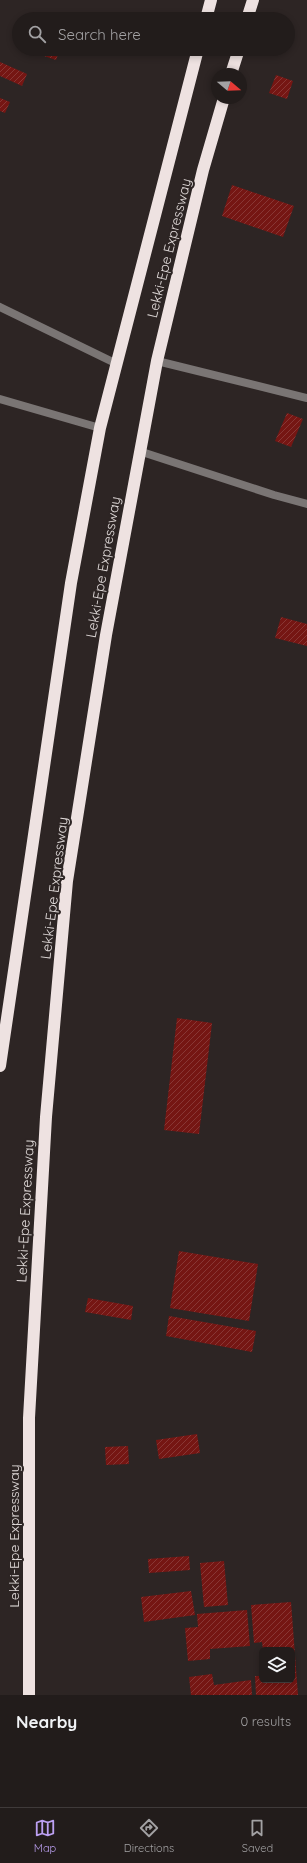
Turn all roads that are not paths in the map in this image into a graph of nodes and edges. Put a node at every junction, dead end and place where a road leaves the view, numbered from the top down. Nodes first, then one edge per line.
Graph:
1 (211, 0) edge
2 (253, 0) edge
3 (208, 12) edge
4 (250, 12) edge
5 (196, 56) edge
6 (237, 56) edge
7 (233, 68) edge
8 (222, 104) edge
9 (0, 307) edge
10 (157, 361) junction
11 (117, 364) junction
12 (0, 398) edge
13 (307, 398) edge
14 (100, 428) junction
15 (139, 451) junction
16 (307, 504) edge
17 (0, 1066) edge
18 (29, 1695) edge

1 - 3 highway
2 - 4 highway
5 - 11 highway, Lekki-Epe Expressway
6 - 7 highway
8 - 10 highway, Lekki-Epe Expressway
9 - 11 street
10 - 13 street
10 - 15 highway, Lekki-Epe Expressway
11 - 14 highway, Lekki-Epe Expressway
12 - 14 street
14 - 17 highway, Lekki-Epe Expressway
15 - 16 street
15 - 18 highway, Lekki-Epe Expressway

